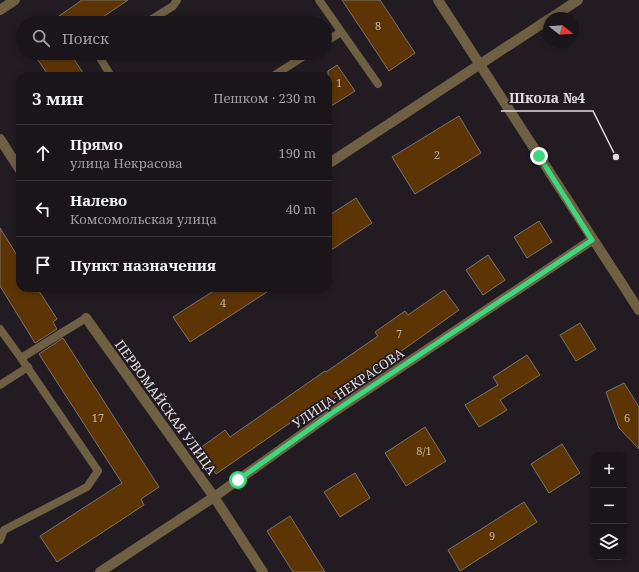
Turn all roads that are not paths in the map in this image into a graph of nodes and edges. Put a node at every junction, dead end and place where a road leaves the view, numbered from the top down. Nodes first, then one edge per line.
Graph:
1 (15, 0) edge
2 (177, 0) edge
3 (319, 0) edge
4 (438, 0) edge
5 (578, 0) edge
6 (0, 10) edge
7 (560, 12) edge
8 (157, 16) edge
9 (330, 16) edge
10 (332, 19) edge
11 (543, 24) edge
12 (341, 32) junction
13 (332, 38) edge
14 (101, 60) edge
15 (298, 60) edge
16 (480, 65) junction
17 (109, 72) edge
18 (279, 72) edge
19 (378, 84) dead end
20 (0, 139) edge
21 (332, 161) edge
22 (16, 164) edge
23 (592, 240) junction
24 (639, 310) edge
25 (86, 318) joint
26 (0, 329) edge
27 (21, 358) junction
28 (28, 367) junction
29 (0, 385) edge
30 (214, 497) junction
31 (0, 540) edge
32 (100, 572) edge
33 (263, 572) edge

1 - 6 street
2 - 8 lane
3 - 9 lane
4 - 16 street
5 - 7 street
10 - 12 lane
11 - 16 street
12 - 13 lane
12 - 19 lane
14 - 17 lane
15 - 18 lane
16 - 21 street
16 - 23 street
20 - 22 street
23 - 24 street
23 - 30 street, УЛИЦА НЕКРАСОВА
25 - 27 lane
25 - 30 street, ПЕРВОМАЙСКАЯ УЛИЦА
26 - 27 lane
27 - 28 lane
28 - 29 lane
28 - 31 lane
30 - 32 street, УЛИЦА НЕКРАСОВА
30 - 33 street, ПЕРВОМАЙСКАЯ УЛИЦА

